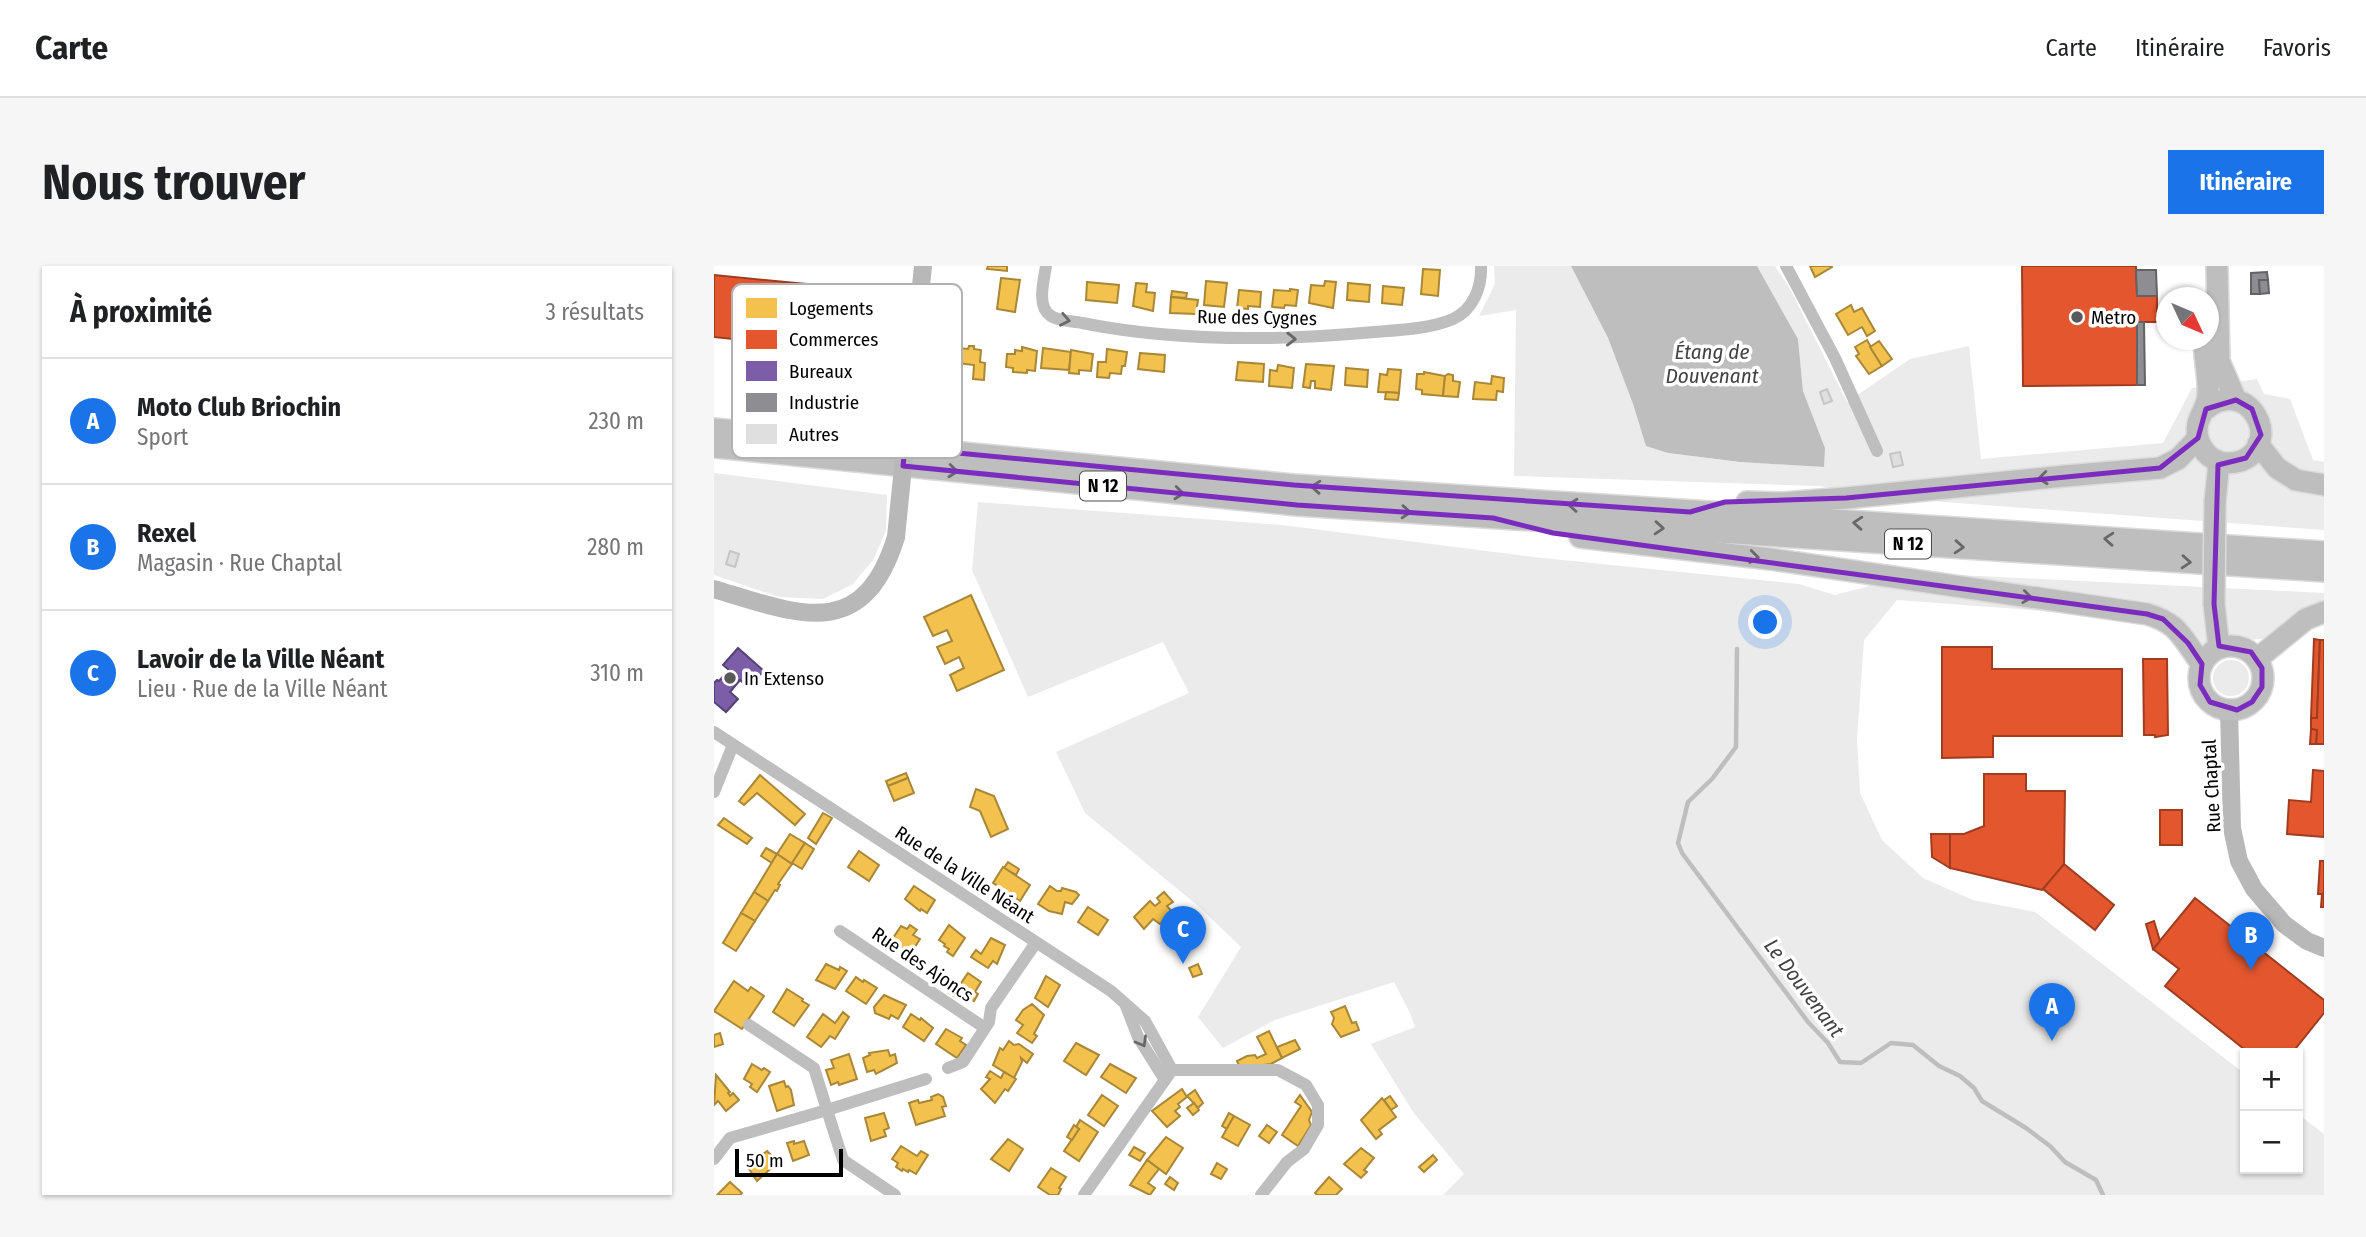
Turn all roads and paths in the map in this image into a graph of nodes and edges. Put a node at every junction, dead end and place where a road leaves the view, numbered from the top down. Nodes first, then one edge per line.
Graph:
1 (923, 266) edge
2 (1046, 266) edge
3 (1481, 266) edge
4 (1786, 266) edge
5 (2203, 266) edge
6 (2217, 266) edge
7 (921, 284) edge
8 (2203, 287) edge
9 (2204, 350) edge
10 (2236, 400) junction
11 (2206, 409) junction
12 (714, 429) edge
13 (732, 431) edge
14 (2198, 438) junction
15 (2258, 444) junction
16 (714, 447) edge
17 (732, 449) edge
18 (1877, 451) dead end
19 (962, 453) edge
20 (825, 458) edge
21 (904, 458) edge
22 (2219, 462) junction
23 (2324, 485) edge
24 (1690, 512) junction
25 (1493, 518) junction
26 (2324, 552) edge
27 (2324, 571) edge
28 (714, 589) edge
29 (2324, 612) edge
30 (2219, 649) junction
31 (2257, 659) junction
32 (2202, 664) junction
33 (2229, 710) junction
34 (714, 732) edge
35 (733, 744) junction
36 (714, 792) edge
37 (839, 931) dead end
38 (1035, 943) junction
39 (2324, 948) edge
40 (749, 1025) dead end
41 (985, 1028) junction
42 (948, 1068) dead end
43 (1168, 1075) junction
44 (926, 1079) dead end
45 (827, 1110) junction
46 (714, 1159) edge
47 (895, 1195) edge
48 (1084, 1195) edge
49 (1261, 1195) edge

1 - 7 main road, bridge
2 -> 3 street, Rue des Cygnes
4 - 18 street
5 - 8 main road
6 - 10 main road
9 - 11 main road
10 - 11 main road
10 - 15 main road
11 - 14 main road
13 -> 12 main road, N 12
14 - 22 main road
14 -> 24 main road, N 12
15 - 22 main road
15 - 23 main road
16 -> 17 main road, N 12
24 -> 19 main road, N 12
20 -> 25 main road, N 12
21 - 28 main road, bridge
22 - 30 main road, bridge
26 -> 24 main road, N 12
25 -> 27 main road, N 12
25 -> 32 main road
29 - 31 main road
30 - 31 main road
30 - 32 main road
31 - 33 main road
32 - 33 main road
33 - 39 main road, Rue Chaptal
34 - 35 street, Rue de la Ville Néant
35 - 36 street
35 - 38 street, Rue de la Ville Néant
37 - 41 street, Rue des Ajoncs
38 - 41 street
38 - 43 street, Rue de la Ville Néant
40 - 45 street
41 - 42 street
43 - 48 street
43 - 49 street
44 - 45 street
45 - 46 street
45 - 47 street

